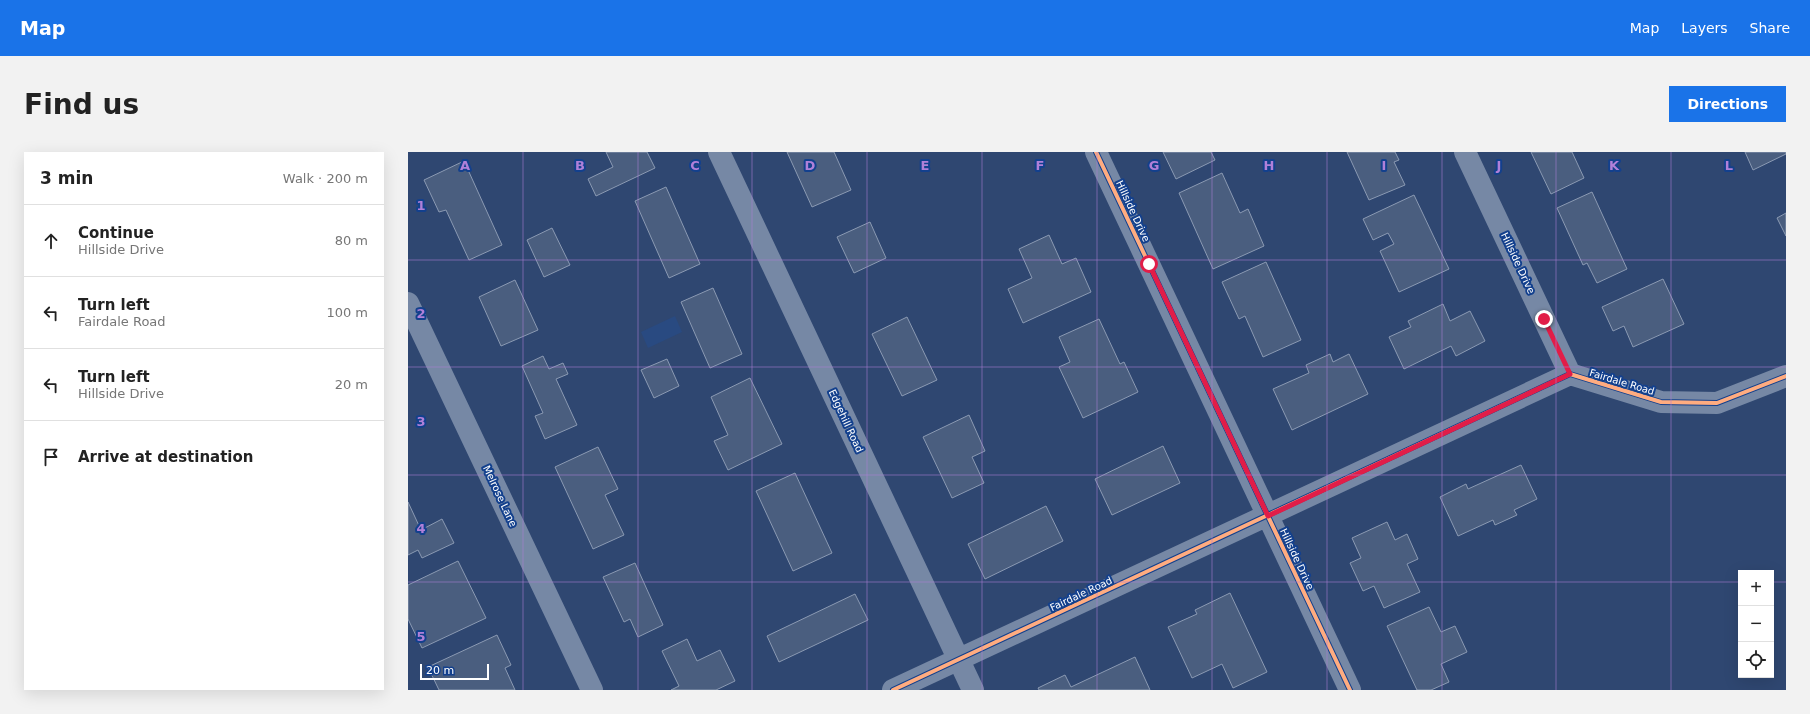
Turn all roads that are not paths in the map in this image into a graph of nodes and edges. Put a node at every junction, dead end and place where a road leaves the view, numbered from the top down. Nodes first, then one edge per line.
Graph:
1 (719, 152) edge
2 (1096, 152) edge
3 (1465, 152) edge
4 (408, 303) edge
5 (1570, 374) junction
6 (1784, 380) edge
7 (1268, 516) junction
8 (959, 659) junction
9 (592, 690) edge
10 (893, 690) edge
11 (973, 690) edge
12 (1350, 690) edge

1 - 8 street, Edgehill Road
2 - 7 street, Hillside Drive
3 - 5 street, Hillside Drive
4 - 9 street, Melrose Lane
5 - 6 street, Fairdale Road
5 - 7 street, Fairdale Road
7 - 8 street, Fairdale Road
7 - 12 street, Hillside Drive
8 - 10 street, Fairdale Road
8 - 11 street, Edgehill Road

